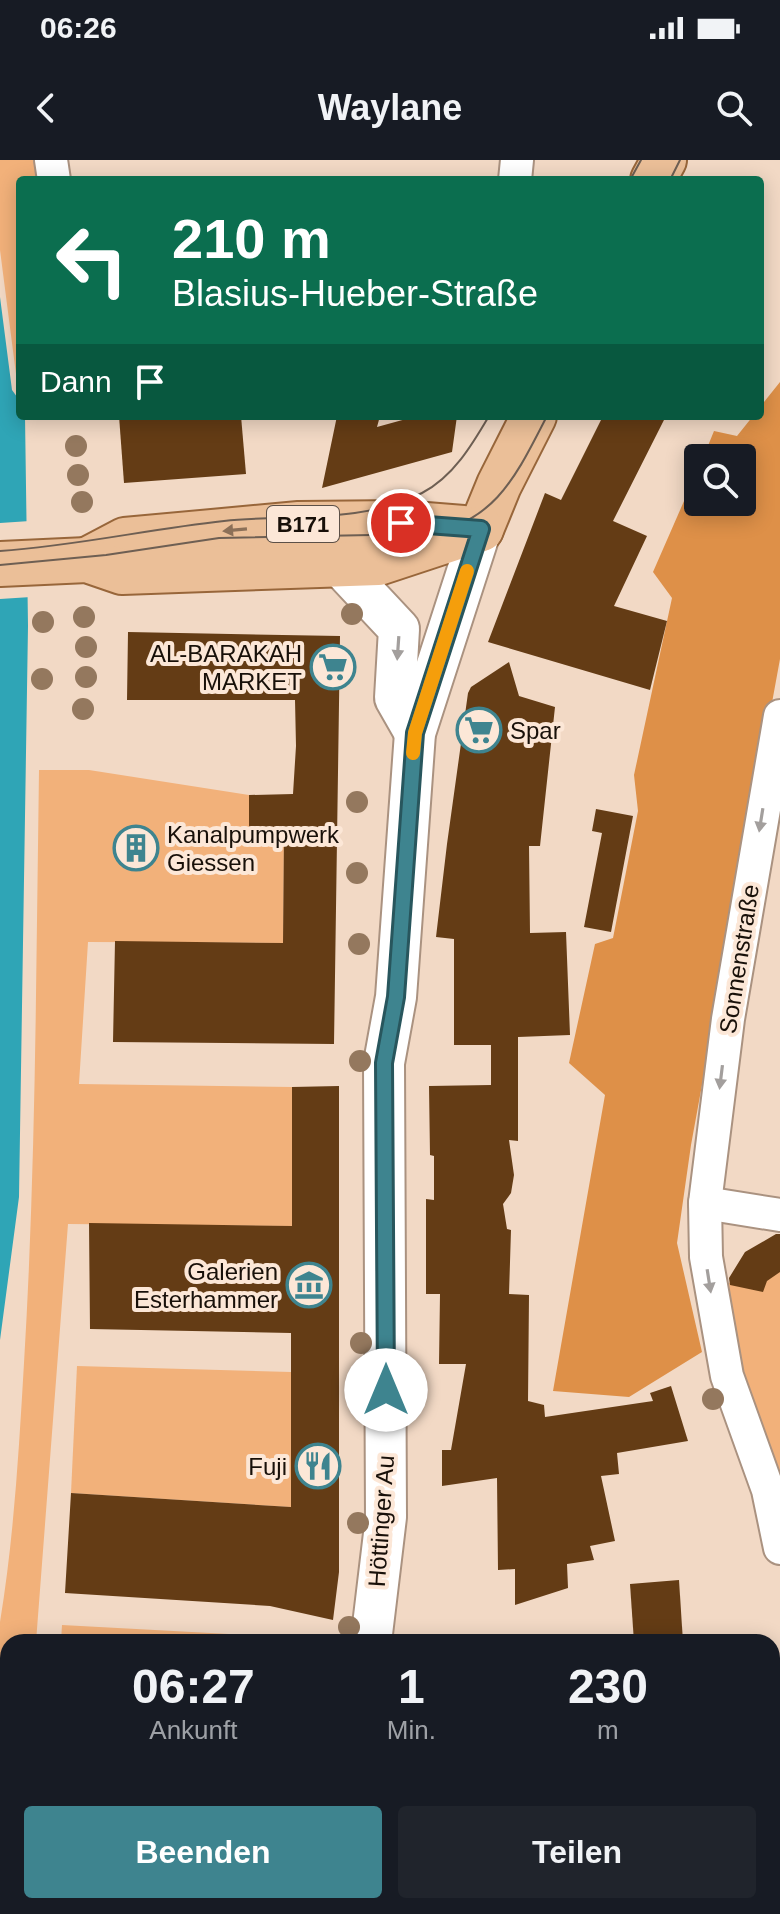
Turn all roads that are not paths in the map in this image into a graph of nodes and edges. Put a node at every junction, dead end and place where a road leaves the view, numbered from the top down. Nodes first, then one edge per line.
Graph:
1 (532, 420) edge
2 (481, 529) junction
3 (87, 560) junction
4 (20, 563) edge
5 (340, 566) junction
6 (780, 716) edge
7 (415, 733) junction
8 (705, 1203) junction
9 (780, 1215) edge
10 (780, 1548) edge
11 (372, 1634) edge

1 - 2 main road, Höttinger Au
2 -> 3 main road, B171
2 - 5 main road, B171
2 - 7 street, Höttinger Au
3 - 4 main road, B171
3 - 5 main road, B171
5 -> 7 street
6 -> 8 street, Sonnenstraße
7 - 11 street, Höttinger Au
8 - 9 street
8 -> 10 street, Sonnenstraße

